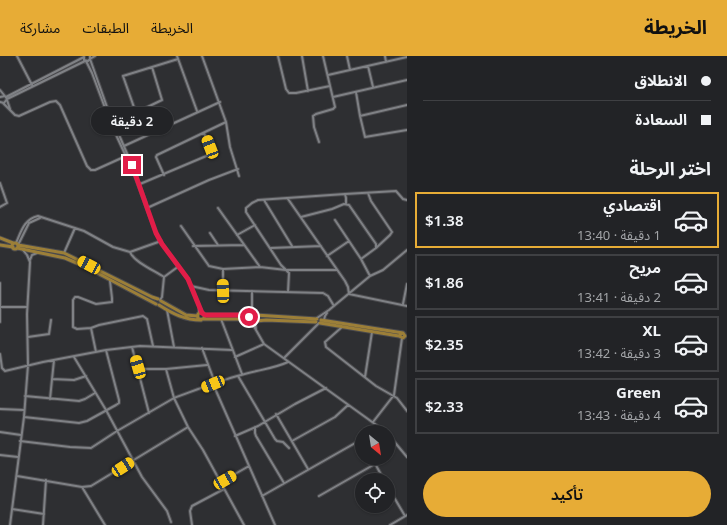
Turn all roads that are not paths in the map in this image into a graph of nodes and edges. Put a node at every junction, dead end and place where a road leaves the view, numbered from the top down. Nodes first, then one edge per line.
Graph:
1 (17, 56) edge
2 (84, 56) edge
3 (95, 56) edge
4 (202, 56) edge
5 (278, 56) edge
6 (302, 56) edge
7 (323, 56) edge
8 (347, 56) edge
9 (385, 56) edge
10 (177, 57) edge
11 (407, 57) edge
12 (90, 58) edge
13 (85, 61) junction
14 (386, 62) junction
15 (368, 66) junction
16 (152, 67) junction
17 (350, 70) junction
18 (328, 75) junction
19 (407, 80) edge
20 (32, 85) junction
21 (330, 86) junction
22 (373, 87) junction
23 (0, 90) edge
24 (308, 91) junction
25 (356, 92) junction
26 (0, 97) edge
27 (333, 97) junction
28 (6, 98) junction
29 (220, 102) junction
30 (1, 103) edge
31 (407, 105) edge
32 (11, 110) junction
33 (197, 111) junction
34 (136, 113) junction
35 (360, 116) junction
36 (226, 122) junction
37 (112, 124) junction
38 (407, 130) edge
39 (204, 133) junction
40 (319, 142) dead end
41 (124, 146) junction
42 (126, 156) junction
43 (238, 169) junction
44 (164, 174) junction
45 (239, 176) dead end
46 (0, 183) edge
47 (140, 184) junction
48 (368, 193) junction
49 (345, 194) junction
50 (288, 198) junction
51 (264, 199) junction
52 (407, 200) edge
53 (346, 204) junction
54 (0, 207) edge
55 (146, 207) junction
56 (218, 208) dead end
57 (301, 217) junction
58 (335, 220) dead end
59 (255, 225) junction
60 (181, 226) dead end
61 (75, 228) junction
62 (210, 233) dead end
63 (237, 235) junction
64 (2, 240) edge
65 (349, 240) junction
66 (160, 241) junction
67 (16, 245) junction
68 (218, 245) junction
69 (244, 245) junction
70 (1, 246) edge
71 (194, 246) junction
72 (292, 246) junction
73 (321, 246) junction
74 (271, 248) junction
75 (376, 248) junction
76 (22, 249) junction
77 (407, 250) edge
78 (41, 252) junction
79 (130, 252) junction
80 (64, 253) junction
81 (327, 256) junction
82 (401, 256) junction
83 (407, 256) edge
84 (361, 259) junction
85 (30, 262) junction
86 (179, 266) junction
87 (260, 268) junction
88 (223, 269) junction
89 (286, 270) junction
90 (336, 270) junction
91 (370, 276) junction
92 (164, 277) junction
93 (110, 280) junction
94 (0, 283) edge
95 (407, 284) edge
96 (191, 286) junction
97 (223, 291) junction
98 (252, 291) junction
99 (288, 292) junction
100 (349, 294) junction
101 (160, 300) junction
102 (158, 305) junction
103 (403, 305) junction
104 (334, 306) junction
105 (407, 306) edge
106 (1, 307) edge
107 (28, 307) junction
108 (167, 310) junction
109 (329, 310) junction
110 (201, 314) junction
111 (221, 319) junction
112 (253, 319) junction
113 (51, 320) dead end
114 (202, 320) junction
115 (319, 321) junction
116 (0, 322) edge
117 (342, 327) junction
118 (91, 328) junction
119 (372, 332) junction
120 (404, 336) edge
121 (28, 337) junction
122 (264, 344) junction
123 (153, 346) junction
124 (132, 347) junction
125 (174, 347) junction
126 (202, 348) junction
127 (106, 350) junction
128 (232, 350) junction
129 (96, 353) junction
130 (0, 354) edge
131 (74, 356) junction
132 (235, 356) junction
133 (284, 358) junction
134 (54, 360) junction
135 (288, 362) junction
136 (28, 365) junction
137 (207, 365) junction
138 (138, 369) junction
139 (166, 369) junction
140 (242, 374) junction
141 (86, 376) junction
142 (238, 376) junction
143 (365, 377) junction
144 (52, 379) junction
145 (214, 383) junction
146 (326, 388) junction
147 (95, 393) junction
148 (394, 395) junction
149 (25, 396) junction
150 (174, 398) junction
151 (50, 399) junction
152 (348, 405) junction
153 (0, 408) edge
154 (24, 410) junction
155 (106, 410) junction
156 (407, 411) edge
157 (149, 413) junction
158 (276, 414) junction
159 (24, 416) junction
160 (265, 421) junction
161 (373, 422) junction
162 (377, 425) edge
163 (188, 427) junction
164 (256, 427) junction
165 (117, 431) junction
166 (0, 432) edge
167 (21, 435) junction
168 (235, 436) junction
169 (20, 441) junction
170 (292, 441) junction
171 (355, 443) edge
172 (395, 443) edge
173 (289, 448) dead end
174 (0, 455) edge
175 (18, 457) junction
176 (407, 457) edge
177 (133, 460) junction
178 (373, 465) edge
179 (250, 466) junction
180 (308, 469) junction
181 (16, 476) junction
182 (46, 480) junction
183 (220, 482) junction
184 (284, 483) junction
185 (82, 487) junction
186 (224, 489) junction
187 (262, 496) junction
188 (319, 496) dead end
189 (395, 498) edge
190 (12, 509) junction
191 (44, 514) junction
192 (406, 516) edge
193 (170, 522) dead end
194 (10, 525) edge
195 (44, 525) edge
196 (106, 525) edge
197 (192, 525) edge
198 (244, 525) edge
199 (275, 525) edge
200 (390, 525) edge

1 - 20 street
2 - 13 street
2 - 20 street
3 - 12 street
4 - 29 street
5 - 24 street
6 - 24 street
7 - 18 street
8 - 17 street
9 - 14 street
10 - 16 street
10 - 33 street
11 - 14 street
12 - 13 street
12 - 37 street
13 - 20 street
13 - 37 street
14 - 15 street
15 - 17 street
15 - 22 street
16 - 34 street
16 - 34 street
17 - 18 street
18 - 21 street
19 - 22 street
20 - 28 street
21 - 24 street
21 - 27 street
22 - 25 street
23 - 28 street
25 - 27 street
25 - 35 street
26 - 28 street
27 - 40 street
28 - 30 street
28 - 32 street
29 - 33 street
29 - 36 street
30 - 32 street
31 - 35 street
32 - 42 street
33 - 41 street
34 - 37 street
35 - 38 street
36 - 39 street
36 - 43 street
37 - 41 street
37 - 42 street
39 - 44 street
39 - 44 street
41 - 47 street
42 - 55 street
43 - 45 street
43 - 55 street
44 - 47 street
46 - 54 street
47 - 55 street
48 - 49 street
48 - 52 street
48 - 75 street
49 - 50 street
49 - 53 street
50 - 51 street
50 - 57 street
51 - 59 street
51 - 72 street
53 - 57 street
53 - 75 street
55 - 66 street
56 - 63 street
57 - 73 street
58 - 65 street
59 - 63 street
59 - 74 street
60 - 71 street
61 - 67 street
61 - 79 street
61 - 80 street
62 - 68 street
63 - 69 street
64 - 67 main road
64 - 70 main road
65 - 81 street
65 - 84 street
66 - 79 street
66 - 86 street
67 - 70 main road
67 - 76 main road
67 - 80 main road
68 - 69 street
68 - 71 street
69 - 87 street
71 - 88 street
72 - 73 street
72 - 74 street
73 - 81 street
74 - 89 street
75 - 84 street
76 - 78 main road
76 - 85 street
77 - 82 street
78 - 85 street
78 - 93 main road
79 - 92 street
80 - 101 main road
81 - 90 street
82 - 83 street
82 - 91 street
84 - 91 street
85 - 107 street
86 - 92 street
86 - 96 street
87 - 88 street
87 - 89 street
88 - 97 street
89 - 90 street
89 - 99 street
90 - 100 street
91 - 100 street
92 - 101 street
93 - 102 main road
93 - 118 street
94 - 106 street
95 - 103 street
96 - 97 street
96 - 110 street
97 - 98 street
98 - 99 street
98 - 112 street
99 - 104 street
100 - 103 street
100 - 104 street
101 - 102 main road
101 - 110 main road
102 - 108 main road
103 - 105 street
104 - 109 street
106 - 107 street
106 - 116 street
107 - 121 street
108 - 114 main road
108 - 125 street
109 - 115 street
109 - 115 street
110 - 112 main road
110 - 114 main road
110 - 114 main road
111 - 112 main road
111 - 114 main road
111 - 128 street
112 - 115 main road
112 - 115 main road
112 - 122 street
113 - 121 street
115 - 117 main road
115 - 120 main road
115 - 133 street
117 - 119 main road
117 - 143 street
118 - 123 street
118 - 129 street
119 - 120 main road
119 - 143 street
120 - 148 street
121 - 136 street
122 - 132 street
122 - 133 street
123 - 124 street
123 - 125 street
124 - 127 street
124 - 138 street
125 - 126 street
126 - 128 street
126 - 137 street
127 - 129 street
127 - 155 street
128 - 132 street
129 - 131 street
130 - 136 street
131 - 134 street
131 - 141 street
132 - 140 street
133 - 135 street
134 - 136 street
134 - 144 street
135 - 140 street
135 - 146 street
136 - 149 street
137 - 139 street
137 - 145 street
138 - 139 street
138 - 157 street
139 - 150 street
140 - 142 street
141 - 144 street
141 - 147 street
142 - 145 street
142 - 160 street
143 - 148 street
144 - 151 street
145 - 150 street
145 - 168 street
146 - 152 street
146 - 158 street
147 - 151 street
147 - 155 street
148 - 156 street
148 - 161 street
149 - 151 street
149 - 154 street
150 - 157 street
150 - 163 street
152 - 161 street
152 - 170 street
153 - 154 street
154 - 159 street
155 - 159 street
155 - 165 street
157 - 165 street
158 - 160 street
158 - 170 street
159 - 167 street
160 - 164 street
160 - 173 street
161 - 162 street
163 - 177 street
163 - 183 street
164 - 168 street
164 - 184 street
165 - 169 street
165 - 177 street
166 - 167 street
167 - 169 street
168 - 179 street
169 - 175 street
170 - 180 street
171 - 180 street
172 - 176 street
174 - 175 street
175 - 181 street
177 - 185 street
177 - 193 street
178 - 188 street
179 - 183 street
179 - 187 street
180 - 184 street
181 - 182 street
181 - 190 street
182 - 185 street
182 - 191 street
183 - 186 street
184 - 187 street
185 - 196 street
186 - 197 street
186 - 198 street
187 - 199 street
189 - 192 street
190 - 191 street
190 - 194 street
191 - 195 street
192 - 200 street

